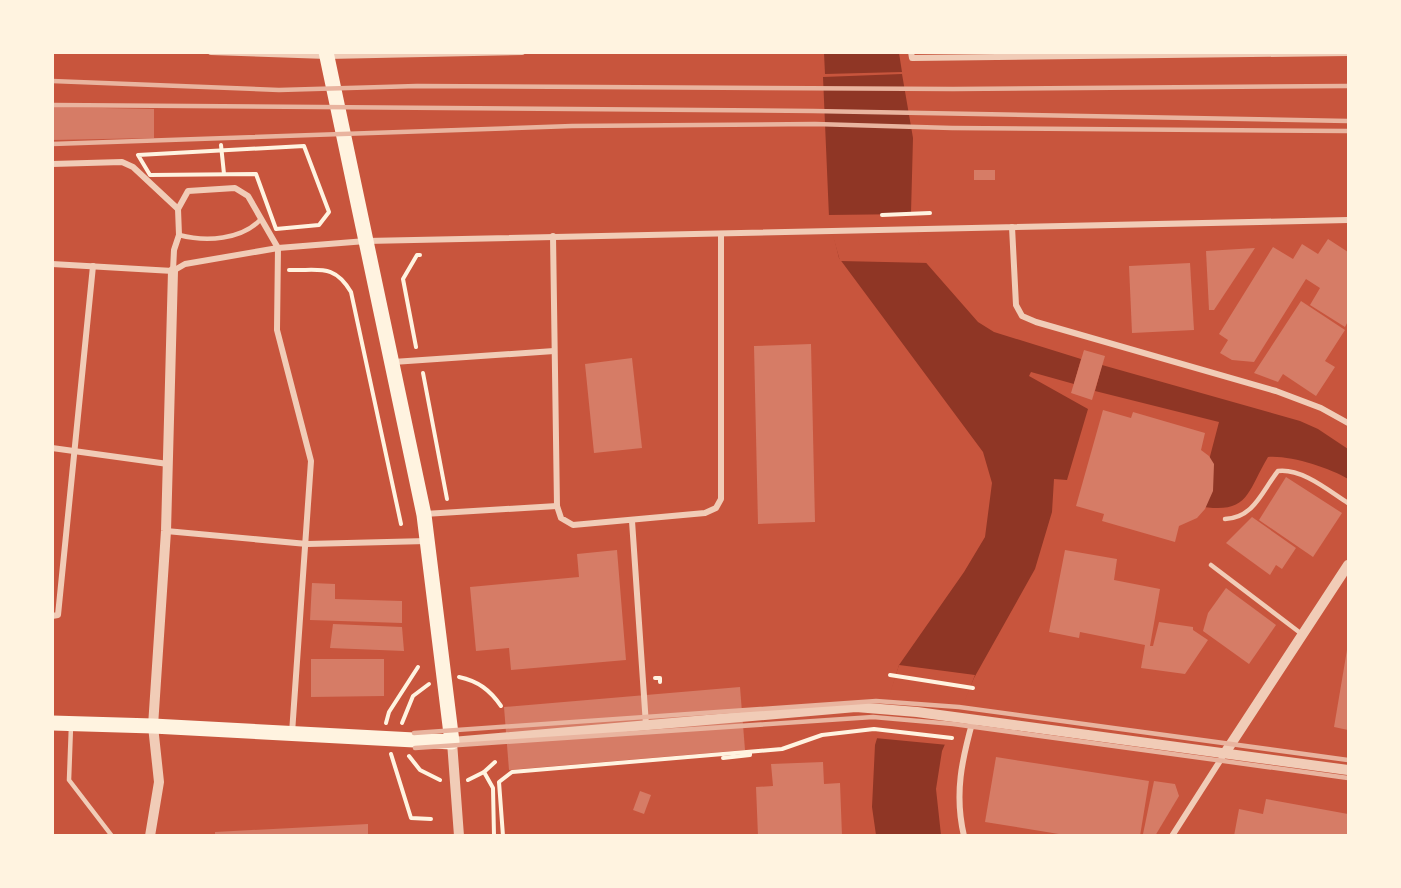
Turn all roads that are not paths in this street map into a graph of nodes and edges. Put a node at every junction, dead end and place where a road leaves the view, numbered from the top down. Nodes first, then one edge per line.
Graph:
1 (210, 52) edge
2 (522, 52) edge
3 (911, 52) edge
4 (1336, 53) edge
5 (1348, 53) edge
6 (327, 54) edge
7 (52, 164) edge
8 (178, 209) junction
9 (261, 219) junction
10 (1348, 220) edge
11 (1012, 227) junction
12 (722, 234) junction
13 (179, 235) junction
14 (553, 236) junction
15 (366, 242) junction
16 (278, 248) junction
17 (52, 264) edge
18 (93, 266) junction
19 (173, 271) junction
20 (554, 351) junction
21 (393, 362) junction
22 (1348, 423) edge
23 (52, 448) edge
24 (74, 451) junction
25 (168, 464) junction
26 (1348, 503) edge
27 (557, 506) junction
28 (424, 514) junction
29 (1224, 519) dead end
30 (632, 521) junction
31 (166, 531) junction
32 (428, 541) junction
33 (307, 544) junction
34 (1211, 565) dead end
35 (1348, 565) edge
36 (52, 616) edge
37 (1303, 635) junction
38 (973, 720) junction
39 (52, 723) edge
40 (71, 724) junction
41 (646, 725) junction
42 (153, 726) junction
43 (292, 733) junction
44 (452, 742) junction
45 (1225, 753) junction
46 (1348, 770) edge
47 (112, 836) edge
48 (150, 836) edge
49 (459, 836) edge
50 (964, 836) edge
51 (1172, 836) edge

1 - 6 street
2 - 6 street
3 - 4 street
4 - 5 street
6 - 15 main road
7 - 8 street
8 - 9 street
8 - 13 street
9 - 13 lane
9 - 16 street
10 - 11 street
11 - 12 street
11 - 22 street
12 - 14 street
12 - 30 street
13 - 19 street
14 - 15 street
14 - 20 street
15 - 16 street
15 - 21 main road
16 - 19 street
16 - 33 street
17 - 18 street
18 - 19 street
18 - 24 street
19 - 25 street
20 - 21 street
20 - 27 street
21 - 28 main road
23 - 24 street
24 - 25 street
24 - 36 street
25 - 31 street
26 - 29 lane
27 - 28 street
27 - 30 street
28 - 32 main road
30 - 41 street
31 - 33 street
31 - 42 street
32 - 33 street
32 - 44 main road
33 - 43 street
34 - 37 lane
35 - 37 street
37 - 45 street
38 - 41 street
38 - 45 street
38 - 50 street
39 - 40 main road
40 - 42 main road
40 - 47 lane
41 - 44 street
42 - 43 main road
42 - 48 street
43 - 44 main road
44 - 49 street
45 - 46 street
45 - 51 street

